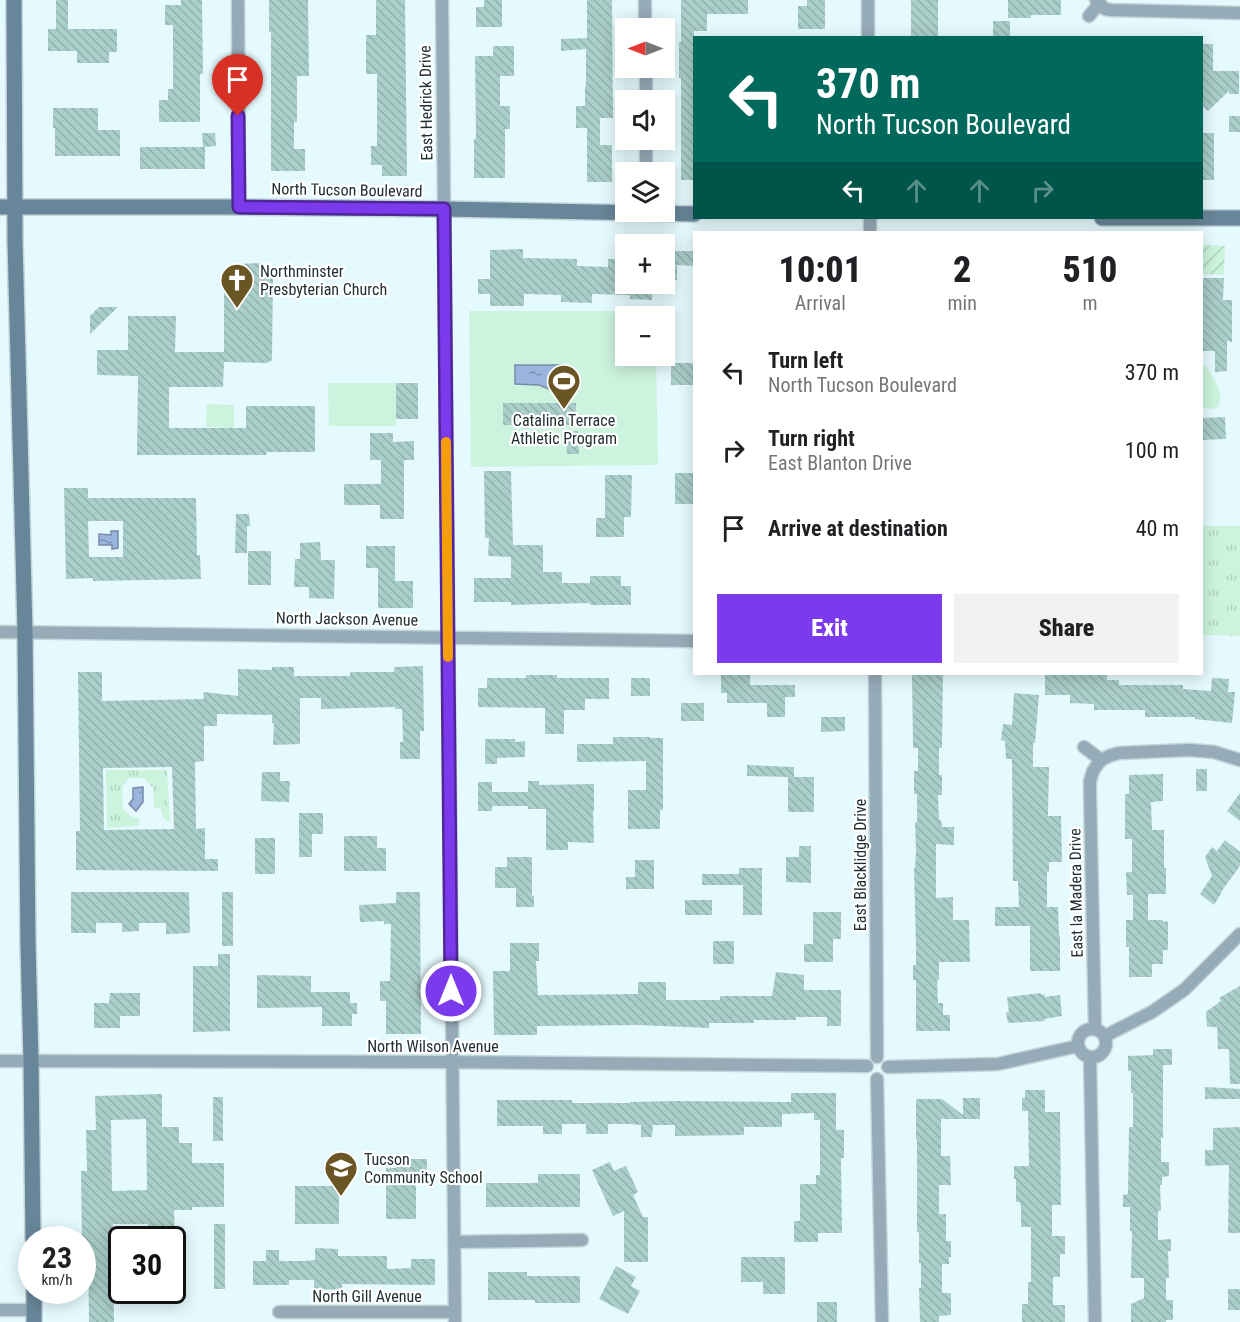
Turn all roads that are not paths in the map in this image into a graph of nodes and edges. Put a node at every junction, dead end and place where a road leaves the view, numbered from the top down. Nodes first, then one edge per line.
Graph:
1 (14, 0) edge
2 (238, 0) edge
3 (442, 0) edge
4 (645, 0) edge
5 (868, 0) edge
6 (1097, 2) edge
7 (1240, 13) edge
8 (1089, 16) dead end
9 (645, 18) edge
10 (868, 36) edge
11 (8, 207) edge
12 (239, 207) junction
13 (444, 209) junction
14 (615, 212) edge
15 (675, 213) edge
16 (693, 214) edge
17 (1203, 218) edge
18 (1240, 218) edge
19 (0, 632) edge
20 (25, 632) junction
21 (448, 637) junction
22 (693, 641) edge
23 (875, 675) edge
24 (1084, 747) dead end
25 (1101, 760) junction
26 (1240, 760) edge
27 (1239, 939) edge
28 (1100, 1032) junction
29 (1078, 1046) junction
30 (877, 1057) junction
31 (1090, 1057) junction
32 (0, 1060) edge
33 (31, 1060) junction
34 (452, 1062) junction
35 (867, 1066) junction
36 (888, 1068) junction
37 (878, 1079) junction
38 (33, 1226) edge
39 (582, 1240) dead end
40 (454, 1242) junction
41 (0, 1310) edge
42 (279, 1312) dead end
43 (34, 1316) edge
44 (454, 1317) edge
45 (882, 1322) edge
46 (1095, 1322) edge

1 - 11 main road
2 - 12 street
3 - 13 street, East Hedrick Drive
4 - 9 street
5 - 10 street
6 - 7 street
6 - 8 street
11 - 12 main road, North Tucson Boulevard
11 - 20 main road
12 - 13 main road, North Tucson Boulevard
13 - 14 main road, North Tucson Boulevard
13 - 21 street, East Hedrick Drive
15 - 16 main road, North Tucson Boulevard
17 - 18 main road
19 - 20 street, North Jackson Avenue
20 - 21 street, North Jackson Avenue
20 - 33 main road
21 - 22 street, North Jackson Avenue
21 - 34 street, East Hedrick Drive
23 - 30 street, East Blacklidge Drive
24 - 25 street
25 - 26 street
25 - 28 street, East la Madera Drive
27 - 28 street
28 - 29 street
28 - 31 street
29 - 31 street
29 - 36 street
30 - 35 street
30 - 36 street
31 - 46 street
32 - 33 street, North Wilson Avenue
33 - 34 street, North Wilson Avenue
33 - 38 main road
34 - 35 street, North Wilson Avenue
34 - 40 street, East Hedrick Drive
35 - 37 street
36 - 37 street
37 - 45 street
39 - 40 street
40 - 44 street, East Hedrick Drive
41 - 43 street
42 - 44 street, North Gill Avenue

